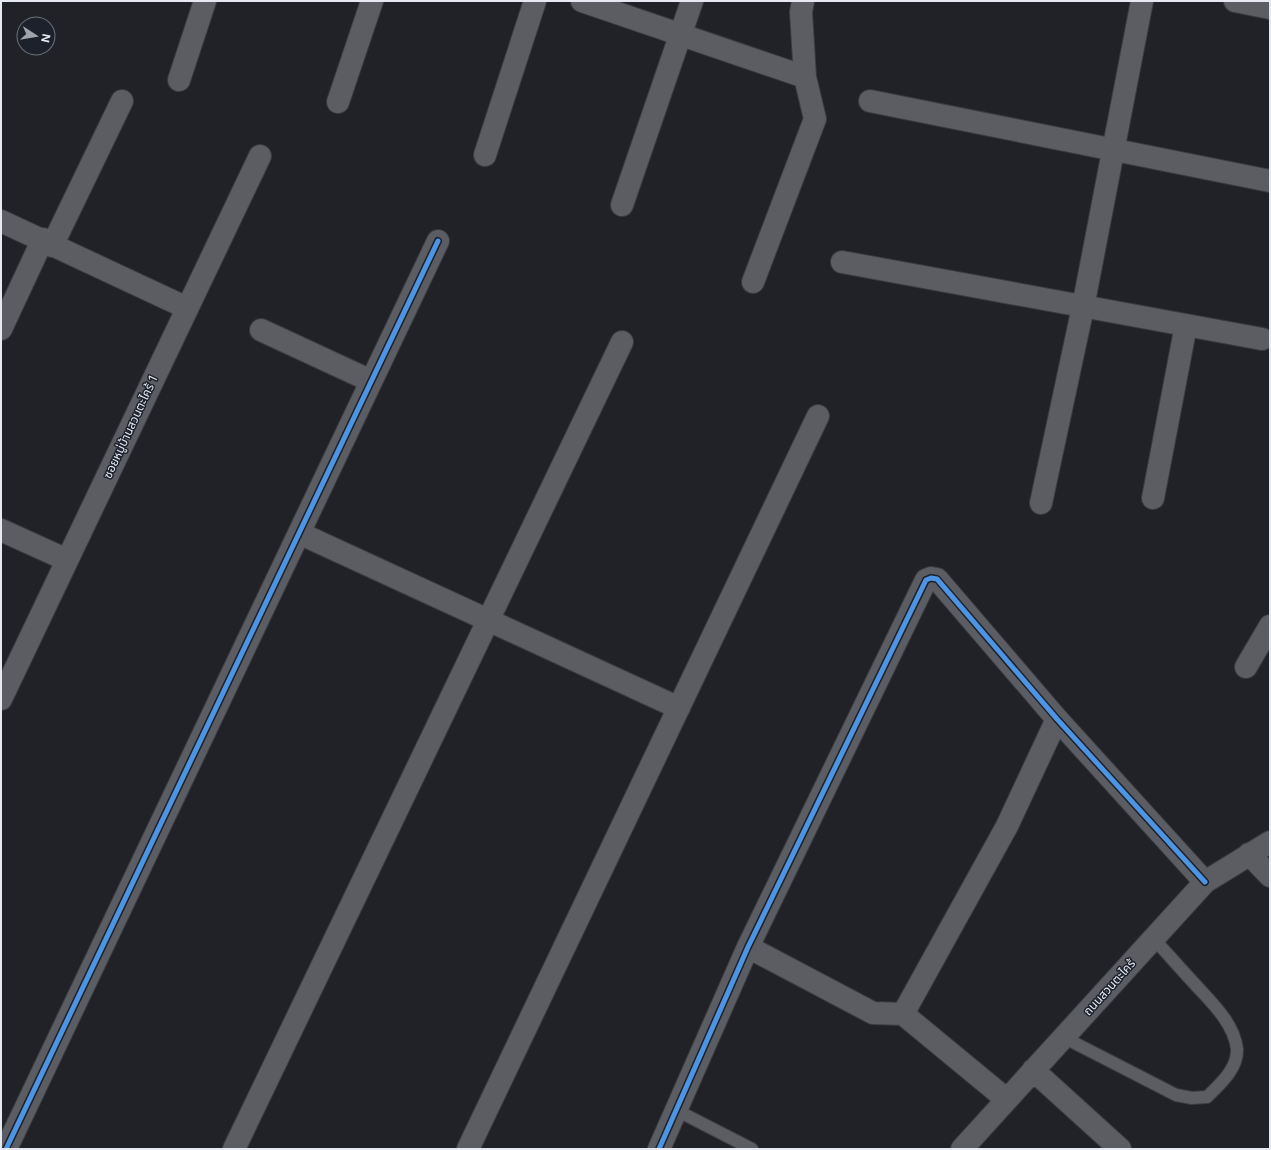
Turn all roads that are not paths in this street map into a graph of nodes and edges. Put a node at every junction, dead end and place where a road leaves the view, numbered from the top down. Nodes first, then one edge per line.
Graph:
1 (205, 1) edge
2 (372, 1) edge
3 (535, 1) edge
4 (582, 1) edge
5 (692, 1) edge
6 (803, 1) edge
7 (1142, 1) edge
8 (1235, 1) edge
9 (1270, 8) edge
10 (681, 35) junction
11 (805, 77) junction
12 (179, 80) dead end
13 (870, 100) dead end
14 (122, 101) dead end
15 (338, 102) dead end
16 (1113, 149) junction
17 (485, 154) dead end
18 (260, 156) dead end
19 (1270, 181) edge
20 (622, 206) dead end
21 (1, 220) edge
22 (438, 241) dead end
23 (48, 243) junction
24 (842, 262) dead end
25 (753, 282) dead end
26 (1083, 307) junction
27 (187, 308) junction
28 (1186, 325) junction
29 (1, 329) edge
30 (261, 330) dead end
31 (1262, 339) dead end
32 (622, 342) dead end
33 (371, 381) junction
34 (818, 416) dead end
35 (1153, 498) dead end
36 (1041, 504) dead end
37 (1, 530) edge
38 (299, 533) junction
39 (67, 560) junction
40 (488, 620) junction
41 (1270, 626) edge
42 (1246, 667) dead end
43 (1, 699) edge
44 (679, 708) junction
45 (1057, 719) junction
46 (1270, 842) edge
47 (1249, 854) junction
48 (1270, 876) edge
49 (1205, 882) junction
50 (1154, 938) junction
51 (748, 947) junction
52 (903, 1014) junction
53 (1063, 1037) junction
54 (1033, 1070) junction
55 (1006, 1099) junction
56 (676, 1110) junction
57 (6, 1149) edge
58 (234, 1149) edge
59 (468, 1149) edge
60 (659, 1149) edge
61 (752, 1149) edge
62 (962, 1149) edge
63 (1120, 1149) edge

1 - 12 street
2 - 15 street
3 - 17 street
4 - 10 street
5 - 10 street
6 - 11 street
7 - 16 street
8 - 9 street
10 - 11 street
10 - 20 street
11 - 25 street
13 - 16 street
14 - 23 street
16 - 19 street
16 - 26 street
18 - 27 street, ซอยหมู่บ้านสวนตะไคร้ 1
21 - 23 street
22 - 33 street
23 - 27 street
23 - 29 street
24 - 26 street
26 - 28 street
26 - 36 street
27 - 39 street, ซอยหมู่บ้านสวนตะไคร้ 1
28 - 31 street
28 - 35 street
30 - 33 street
32 - 40 street
33 - 38 street
34 - 44 street
37 - 39 street
38 - 40 street
38 - 57 street
39 - 43 street, ซอยหมู่บ้านสวนตะไคร้ 1
40 - 44 street
40 - 58 street
41 - 42 street
44 - 59 street
45 - 49 street
45 - 51 street
45 - 52 street
46 - 47 street, ถนนสวนตะไคร้
47 - 48 street
47 - 49 street, ถนนสวนตะไคร้
49 - 50 street, ถนนสวนตะไคร้
50 - 53 street, ถนนสวนตะไคร้
50 - 53 lane
51 - 52 street
51 - 56 street
52 - 55 street
53 - 54 street, ถนนสวนตะไคร้
54 - 55 street, ถนนสวนตะไคร้
54 - 63 street
55 - 62 street, ถนนสวนตะไคร้
56 - 60 street
56 - 61 lane

